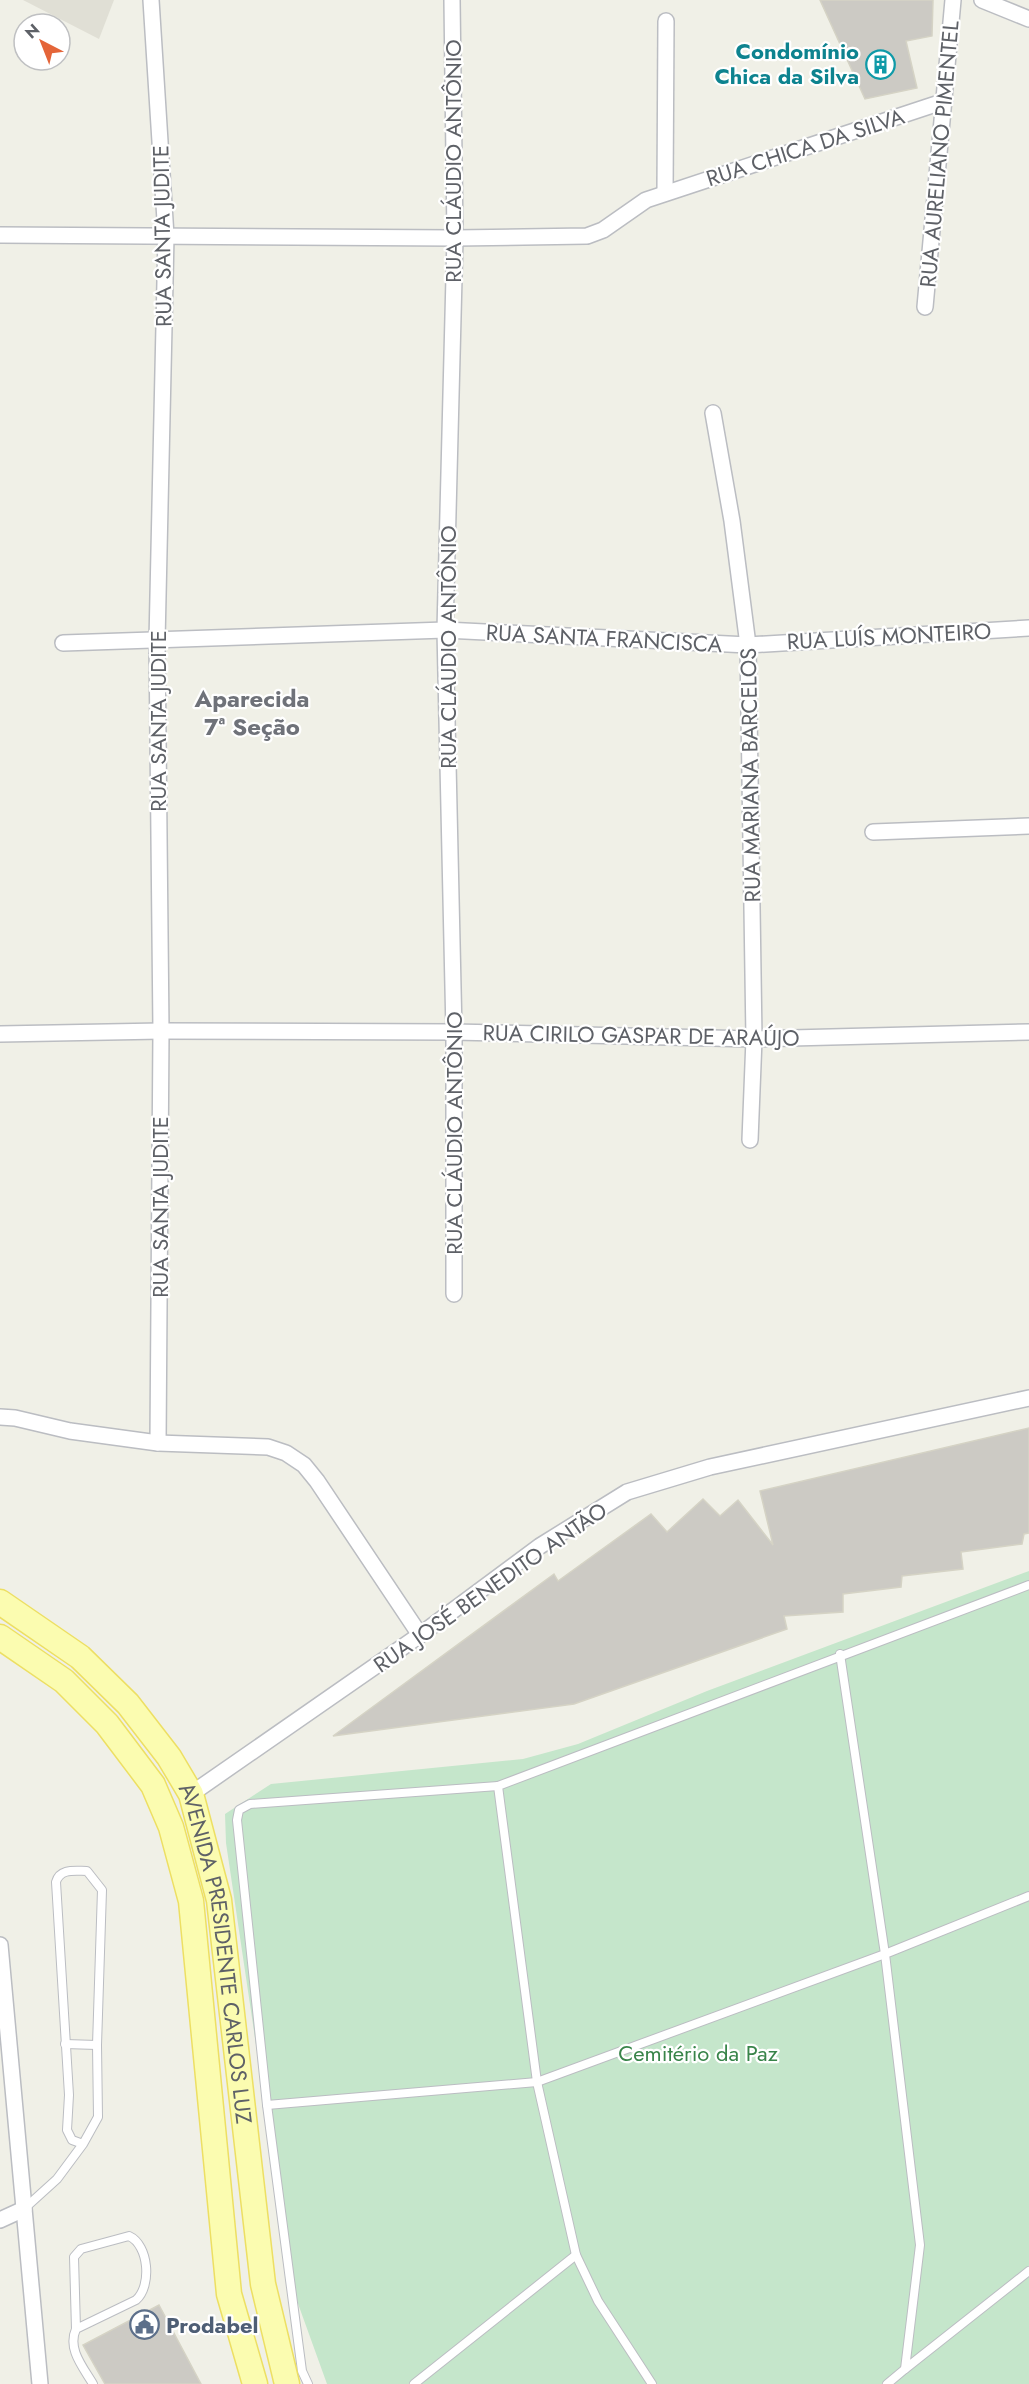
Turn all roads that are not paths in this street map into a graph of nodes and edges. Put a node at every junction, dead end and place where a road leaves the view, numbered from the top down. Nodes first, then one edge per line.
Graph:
1 (151, 0) edge
2 (452, 0) edge
3 (953, 0) edge
4 (982, 0) edge
5 (1029, 19) edge
6 (666, 21) dead end
7 (945, 101) junction
8 (666, 193) junction
9 (0, 235) edge
10 (166, 236) junction
11 (455, 238) junction
12 (926, 307) dead end
13 (713, 413) dead end
14 (1029, 628) edge
15 (445, 630) junction
16 (157, 640) junction
17 (63, 643) dead end
18 (748, 645) junction
19 (1029, 826) edge
20 (873, 832) dead end
21 (161, 1031) junction
22 (454, 1032) junction
23 (1029, 1032) edge
24 (0, 1034) edge
25 (754, 1039) junction
26 (750, 1140) dead end
27 (454, 1293) dead end
28 (1029, 1398) edge
29 (0, 1417) edge
30 (158, 1443) junction
31 (1029, 1585) edge
32 (0, 1602) edge
33 (420, 1635) junction
34 (0, 1637) edge
35 (840, 1654) junction
36 (498, 1786) junction
37 (191, 1794) junction
38 (1029, 1896) edge
39 (0, 1945) edge
40 (885, 1954) junction
41 (65, 2044) junction
42 (97, 2045) junction
43 (537, 2082) junction
44 (267, 2105) junction
45 (83, 2144) junction
46 (24, 2209) junction
47 (0, 2220) edge
48 (576, 2255) junction
49 (1029, 2271) edge
50 (76, 2329) junction
51 (905, 2369) junction
52 (40, 2384) edge
53 (93, 2384) edge
54 (255, 2384) edge
55 (287, 2384) edge
56 (308, 2384) edge
57 (414, 2384) edge
58 (652, 2384) edge
59 (887, 2384) edge

1 - 10 street, RUA SANTA JUDITE
2 - 11 street, RUA CLÁUDIO ANTÔNIO
3 - 7 street, RUA AURELIANO PIMENTEL
4 - 5 street
6 - 8 street
7 - 8 street, RUA CHICA DA SILVA
7 - 12 street, RUA AURELIANO PIMENTEL
8 - 11 street, RUA CHICA DA SILVA
9 - 10 street, RUA CHICA DA SILVA
10 - 11 street, RUA CHICA DA SILVA
10 - 16 street, RUA SANTA JUDITE
11 - 15 street, RUA CLÁUDIO ANTÔNIO
13 - 18 street, RUA MARIANA BARCELOS
14 - 18 street, RUA LUÍS MONTEIRO
15 - 16 street, RUA SANTA FRANCISCA
15 - 18 street, RUA SANTA FRANCISCA
15 - 22 street, RUA CLÁUDIO ANTÔNIO
16 - 17 street, RUA SANTA FRANCISCA
16 - 21 street, RUA SANTA JUDITE
18 - 25 street, RUA MARIANA BARCELOS
19 - 20 street
21 - 22 street, RUA CIRILO GASPAR DE ARAÚJO
21 - 24 street, RUA CIRILO GASPAR DE ARAÚJO
21 - 30 street, RUA SANTA JUDITE
22 - 25 street, RUA CIRILO GASPAR DE ARAÚJO
22 - 27 street, RUA CLÁUDIO ANTÔNIO
23 - 25 street, RUA CIRILO GASPAR DE ARAÚJO
25 - 26 street, RUA MARIANA BARCELOS
28 - 33 street, RUA JOSÉ BENEDITO ANTÃO
29 - 30 street
30 - 33 street
31 - 35 lane
32 - 37 main road, AVENIDA PRESIDENTE CARLOS LUZ
33 - 37 street, RUA JOSÉ BENEDITO ANTÃO
34 - 54 main road, AVENIDA PRESIDENTE CARLOS LUZ
35 - 36 lane
35 - 40 lane
36 - 43 lane
36 - 44 lane
37 - 55 main road, AVENIDA PRESIDENTE CARLOS LUZ
38 - 40 lane
39 - 46 street
40 - 43 lane
40 - 51 lane
41 - 42 lane
41 - 42 lane
41 - 45 lane
42 - 45 lane
43 - 44 lane
43 - 48 lane
44 - 56 lane
45 - 46 lane
46 - 47 street
46 - 52 street
48 - 57 lane
48 - 58 lane
49 - 51 lane
50 - 50 lane
50 - 53 lane
51 - 59 lane

